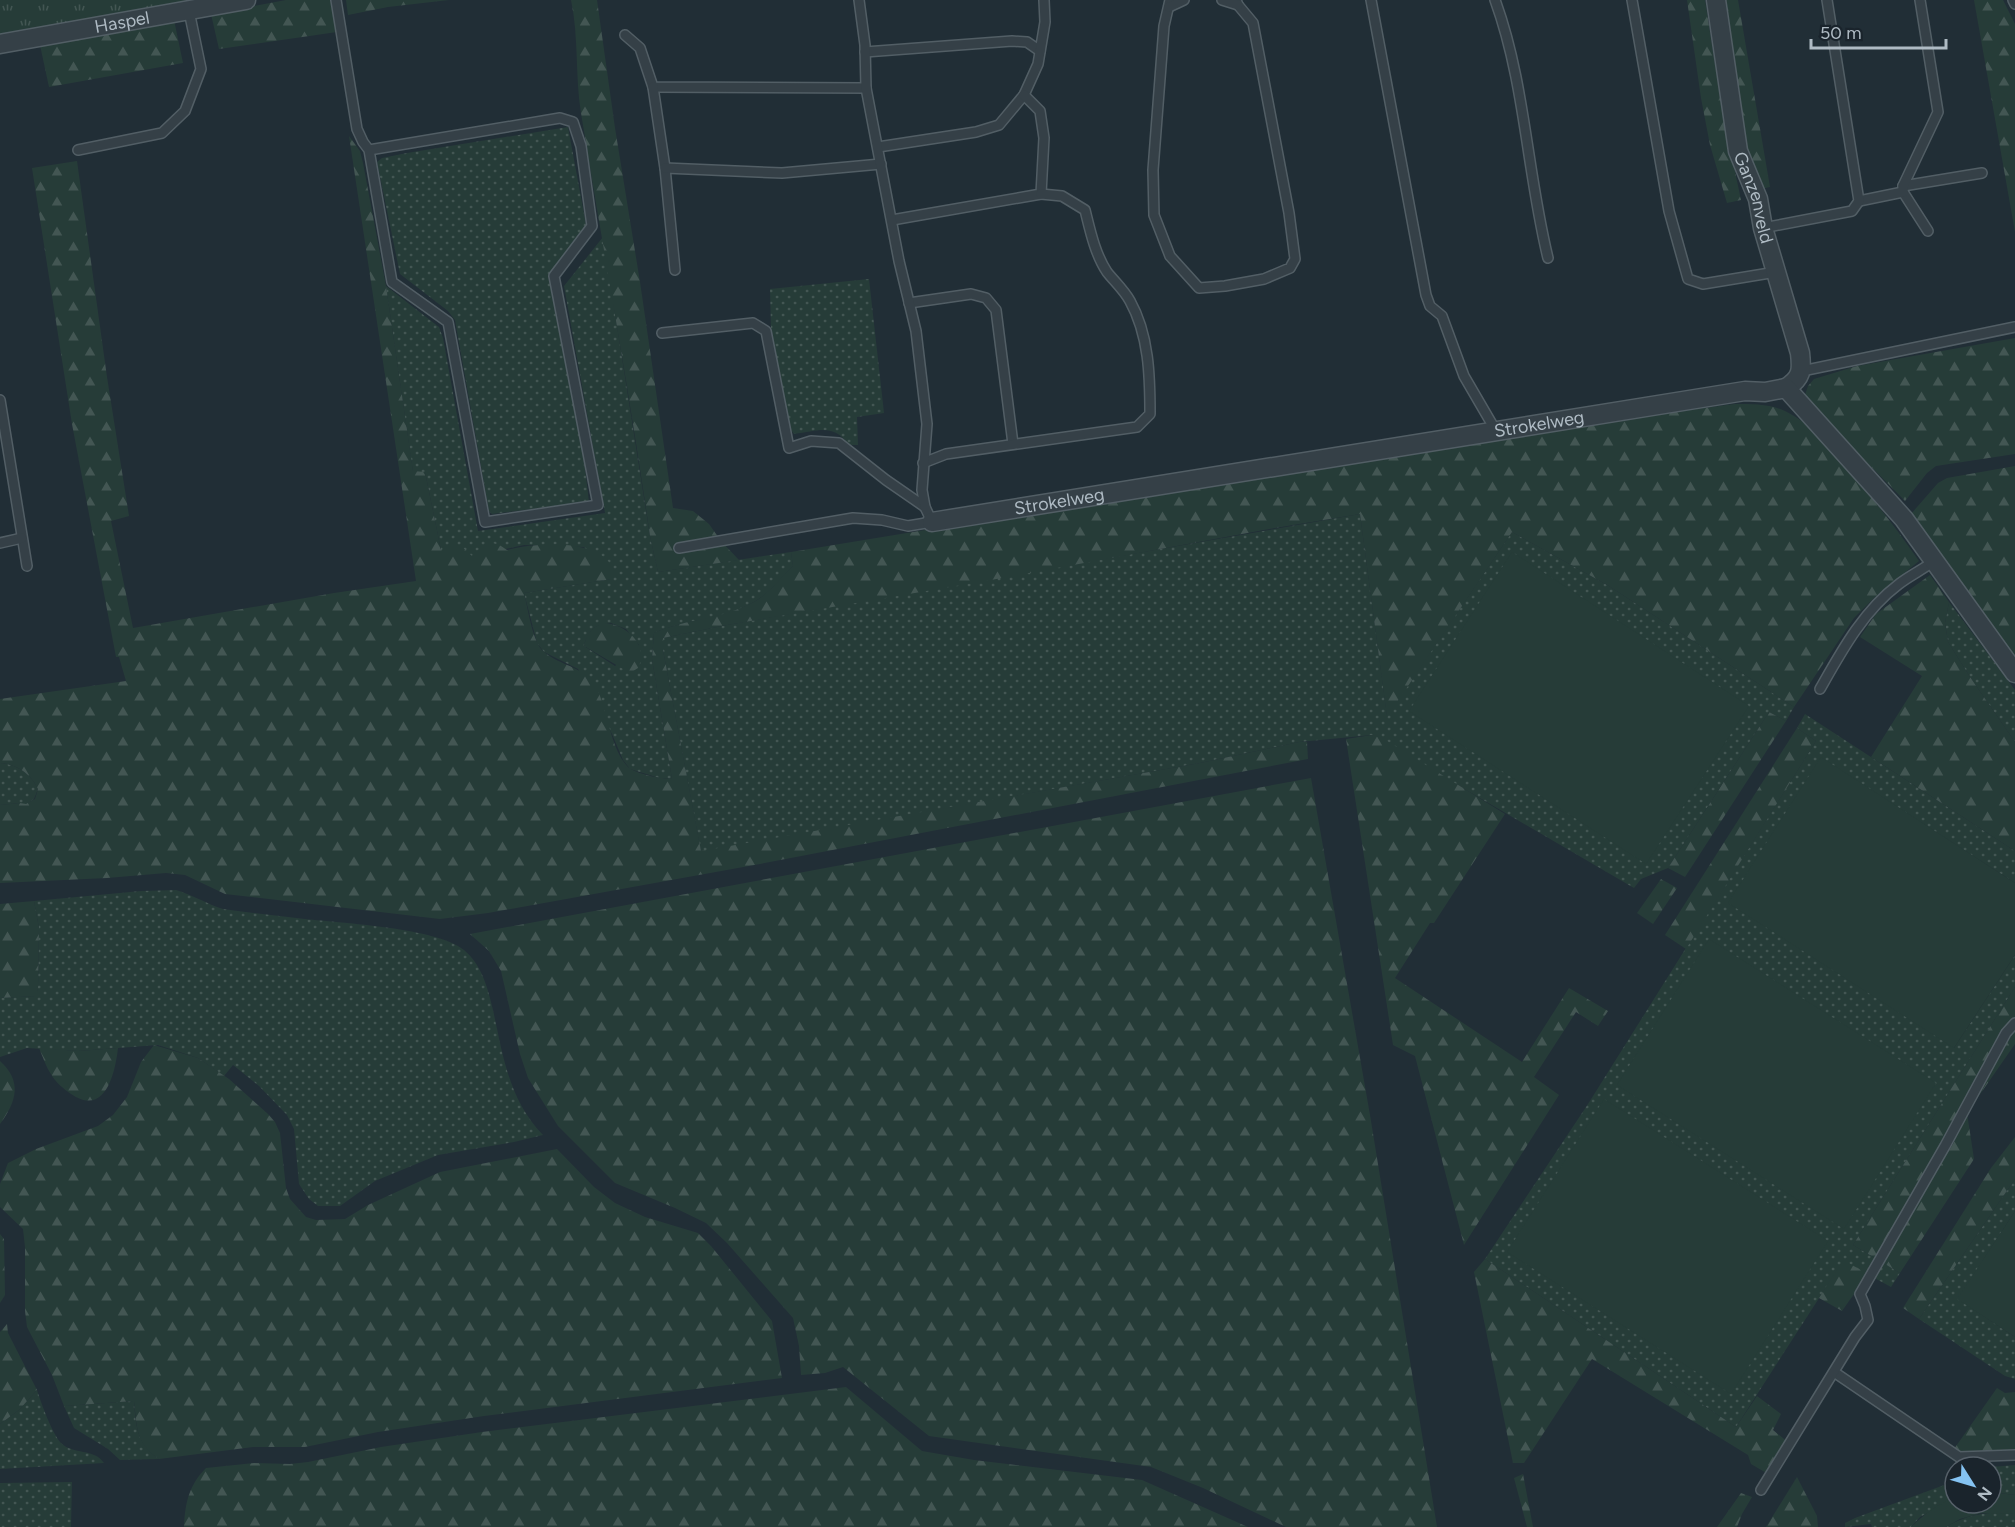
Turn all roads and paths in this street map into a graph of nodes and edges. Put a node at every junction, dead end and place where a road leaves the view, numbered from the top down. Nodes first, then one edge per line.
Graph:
1 (246, 0) edge
2 (336, 0) edge
3 (859, 0) edge
4 (1044, 0) edge
5 (1184, 0) edge
6 (1222, 0) edge
7 (1371, 0) edge
8 (1495, 0) edge
9 (1632, 0) edge
10 (1716, 0) edge
11 (1827, 0) edge
12 (1920, 0) edge
13 (2013, 0) edge
14 (1237, 2) edge
15 (1170, 3) edge
16 (2015, 4) edge
17 (189, 11) junction
18 (625, 35) dead end
19 (0, 44) edge
20 (1040, 51) junction
21 (865, 52) junction
22 (653, 87) junction
23 (866, 88) junction
24 (1024, 95) junction
25 (878, 147) junction
26 (78, 150) dead end
27 (369, 150) junction
28 (881, 164) junction
29 (665, 168) junction
30 (1982, 173) dead end
31 (1903, 189) junction
32 (1041, 194) junction
33 (1859, 201) junction
34 (892, 220) junction
35 (1762, 228) junction
36 (1928, 231) dead end
37 (1548, 258) dead end
38 (675, 270) dead end
39 (1776, 272) junction
40 (909, 303) junction
41 (2015, 327) edge
42 (662, 333) dead end
43 (1802, 371) junction
44 (1786, 388) junction
45 (0, 400) edge
46 (1496, 431) junction
47 (1013, 444) junction
48 (923, 463) junction
49 (929, 515) junction
50 (22, 538) junction
51 (0, 543) edge
52 (679, 548) dead end
53 (1934, 561) junction
54 (27, 566) dead end
55 (2015, 673) edge
56 (1820, 689) dead end
57 (2015, 1023) edge
58 (1834, 1372) junction
59 (2015, 1455) edge
60 (1761, 1490) dead end

1 - 17 street, Haspel
2 - 27 lane
3 - 21 lane
4 - 20 lane
5 - 15 lane
6 - 14 lane
7 - 46 lane
8 - 37 lane
9 - 39 lane
10 - 35 street, Ganzenveld
11 - 33 lane
12 - 31 lane
13 - 16 lane
14 - 15 lane
17 - 19 street, Haspel
17 - 26 lane
18 - 22 lane
20 - 21 lane
20 - 24 lane
21 - 23 lane
22 - 23 lane
22 - 29 lane
23 - 25 lane
24 - 25 lane
24 - 32 lane
25 - 28 lane
27 - 27 lane
28 - 29 lane
28 - 34 lane
29 - 38 lane
30 - 31 lane
31 - 33 lane
31 - 36 lane
32 - 34 lane
32 - 47 lane
33 - 35 lane
34 - 40 lane
35 - 39 street, Ganzenveld
39 - 43 street, Ganzenveld
40 - 47 lane
40 - 48 lane
41 - 43 lane
42 - 49 lane
43 - 44 street
44 - 46 street, Strokelweg
44 - 53 street
45 - 50 lane
46 - 49 street, Strokelweg
47 - 48 lane
48 - 49 lane
49 - 52 lane
50 - 51 lane
50 - 54 lane
53 - 55 street
53 - 56 lane
57 - 58 lane
58 - 59 lane
58 - 60 lane

